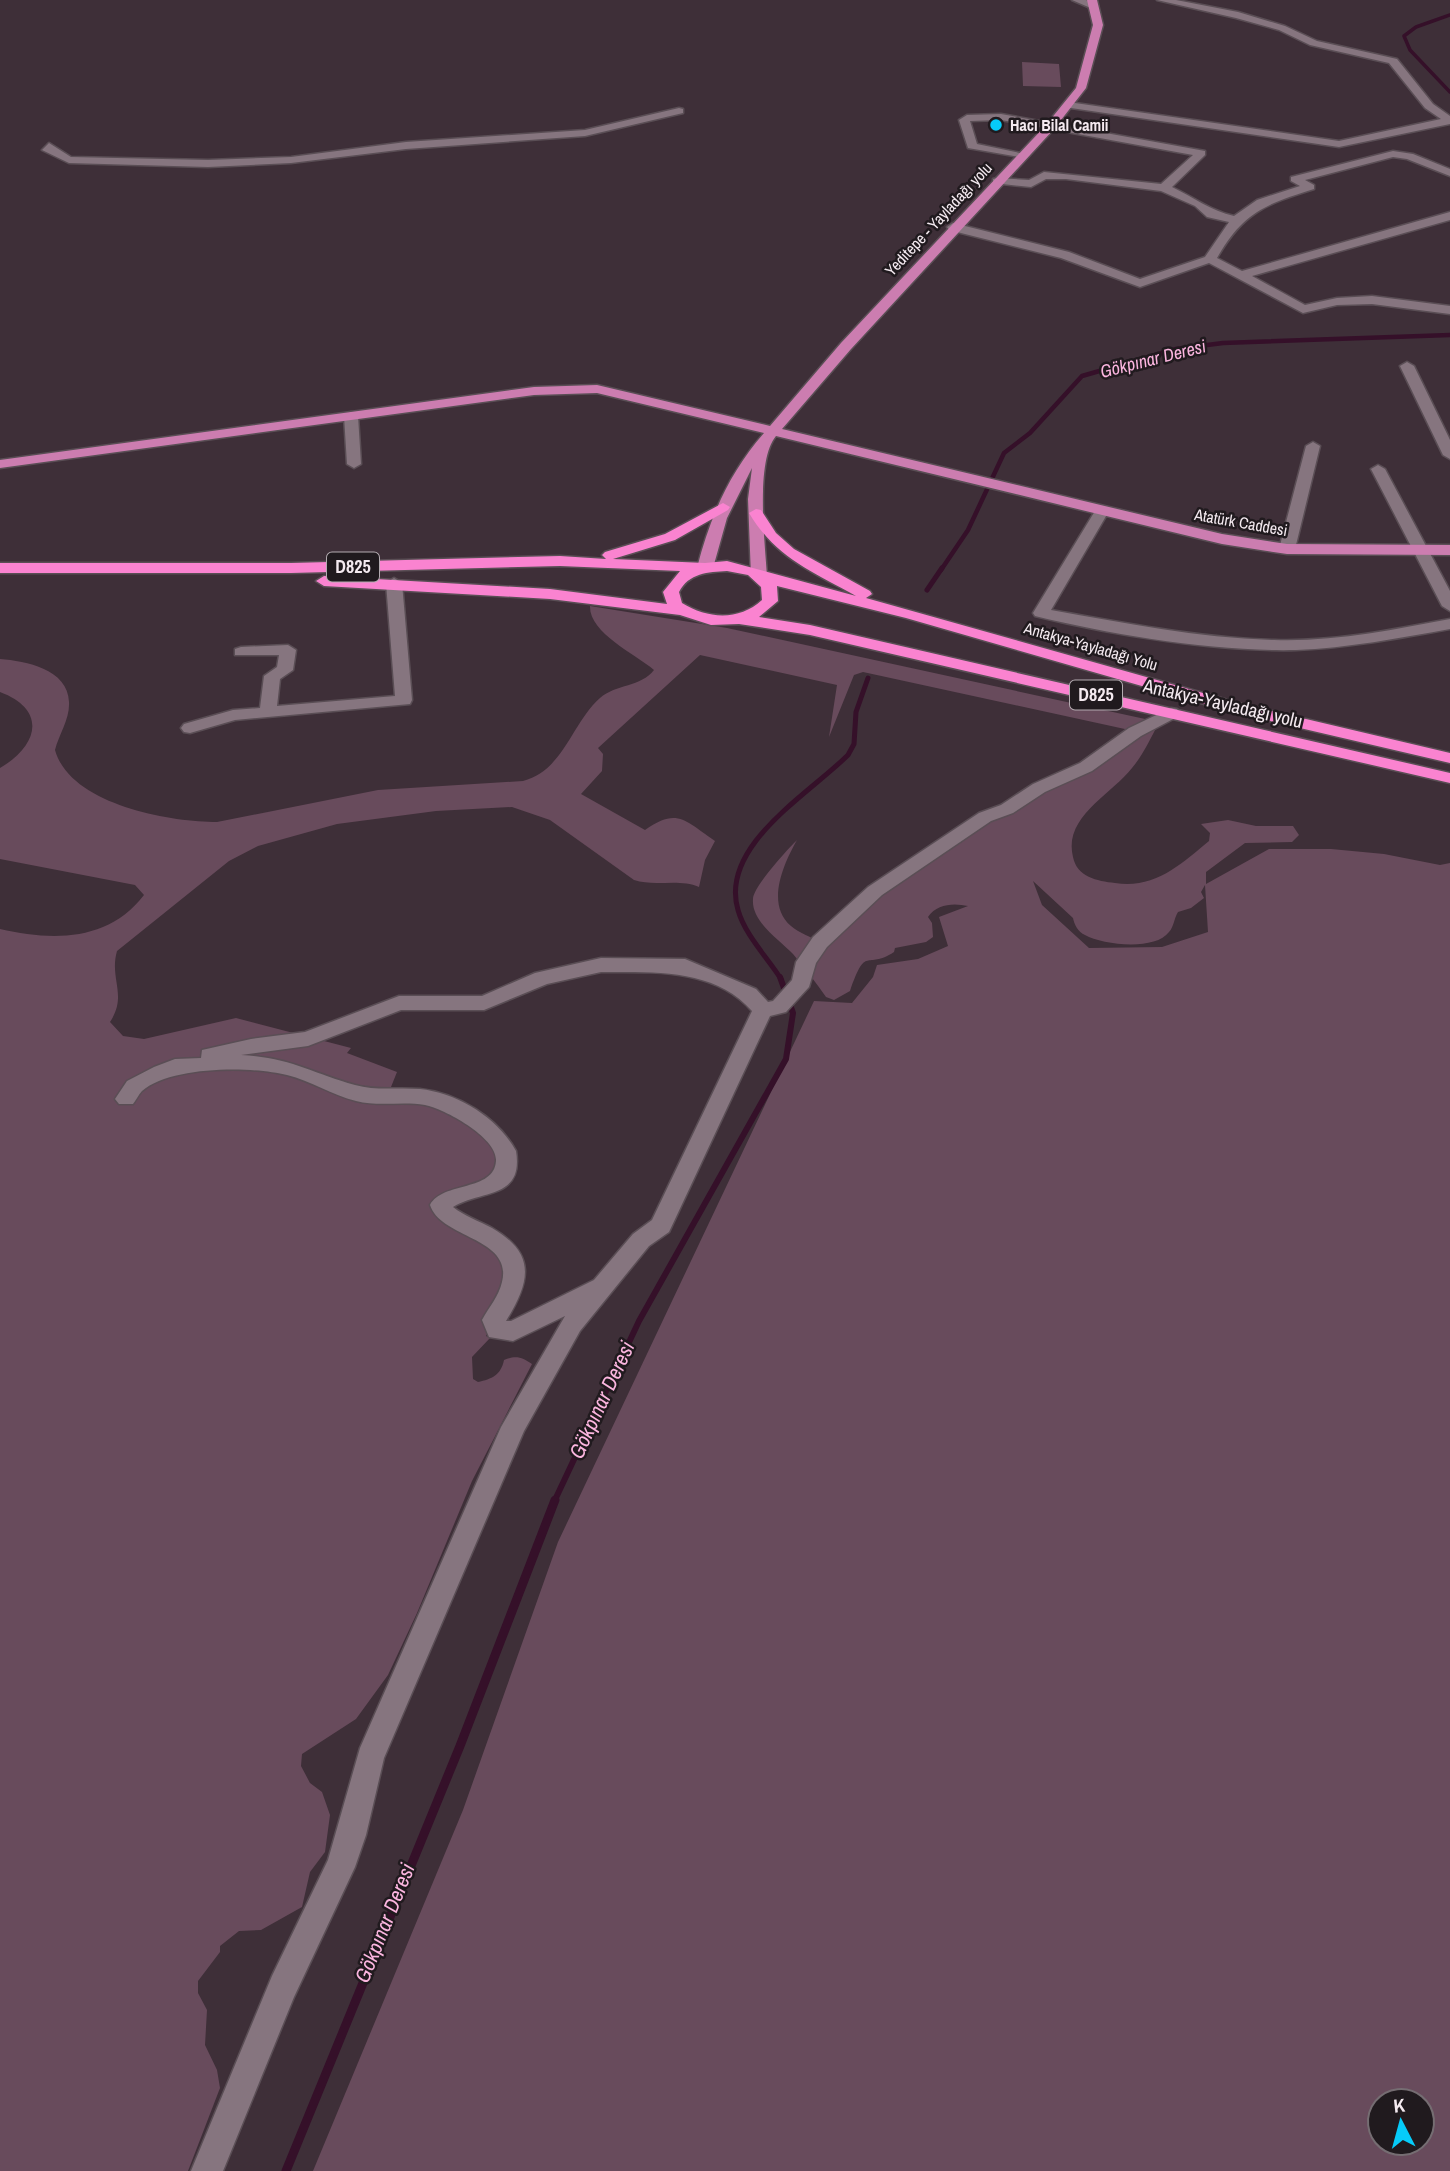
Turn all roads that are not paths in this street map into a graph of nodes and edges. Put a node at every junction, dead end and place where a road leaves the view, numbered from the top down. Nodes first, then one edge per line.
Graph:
1 (1077, 0) edge
2 (1162, 0) edge
3 (1093, 3) edge
4 (1068, 106) junction
5 (679, 111) dead end
6 (1450, 121) edge
7 (1051, 127) junction
8 (49, 146) dead end
9 (1021, 156) junction
10 (1450, 173) edge
11 (997, 181) junction
12 (1164, 188) junction
13 (1450, 216) edge
14 (1234, 219) junction
15 (953, 228) junction
16 (1210, 259) junction
17 (1240, 276) junction
18 (1450, 310) edge
19 (1407, 366) dead end
20 (351, 416) junction
21 (1435, 428) junction
22 (1450, 428) edge
23 (777, 430) junction
24 (762, 444) junction
25 (1313, 446) dead end
26 (1450, 454) edge
27 (0, 464) edge
28 (354, 464) dead end
29 (1378, 469) dead end
30 (723, 507) junction
31 (1102, 511) junction
32 (756, 513) junction
33 (1287, 549) junction
34 (1421, 550) junction
35 (1450, 550) edge
36 (559, 561) junction
37 (0, 568) edge
38 (705, 568) junction
39 (761, 577) junction
40 (0, 578) edge
41 (394, 583) junction
42 (1450, 606) edge
43 (683, 611) junction
44 (911, 614) junction
45 (740, 619) junction
46 (1450, 624) edge
47 (241, 652) dead end
48 (268, 712) junction
49 (1171, 713) junction
50 (190, 728) dead end
51 (1450, 758) edge
52 (1450, 778) edge
53 (771, 1009) junction
54 (161, 1072) junction
55 (126, 1099) dead end
56 (608, 1283) junction
57 (207, 2171) edge

1 - 3 street
2 - 6 street
3 - 4 main road, Yeditepe - Yayladağı yolu
4 - 6 street
4 - 7 main road, Yeditepe - Yayladağı yolu
5 - 8 street
7 - 9 main road, Yeditepe - Yayladağı yolu
7 - 9 street
7 - 12 street
9 - 11 main road, Yeditepe - Yayladağı yolu
10 - 14 street
11 - 12 street
11 - 15 main road, Yeditepe - Yayladağı yolu
12 - 14 street
13 - 17 street
14 - 16 street
15 - 16 street
15 - 23 main road, Yeditepe - Yayladağı yolu
16 - 17 street
17 - 18 street
19 - 21 street
20 - 23 main road, Atatürk Caddesi
20 - 27 main road, Atatürk Caddesi
20 - 28 street
21 - 22 street
21 - 26 street
23 - 24 main road, Yeditepe - Yayladağı yolu
23 - 31 main road, Atatürk Caddesi
24 - 30 main road, Yeditepe - Yayladağı yolu
24 - 32 main road
25 - 33 street
29 - 34 street
30 - 36 highway
30 - 38 main road, Yeditepe - Yayladağı yolu
31 - 33 main road, Atatürk Caddesi
31 - 46 street
32 - 39 main road
32 - 44 highway
33 - 34 main road, Atatürk Caddesi
34 - 35 main road, Atatürk Caddesi
34 - 42 street
36 - 37 highway, D825
36 - 38 highway, D825
38 - 39 highway, Antakya-Yayladağı Yolu
38 - 43 highway
39 - 44 highway, Antakya-Yayladağı Yolu / D825
39 - 45 highway
40 - 41 highway, D825
41 - 43 highway, D825
41 - 48 street
43 - 45 highway, Antakya-Yayladağı yolu
44 - 51 highway, Antakya-Yayladağı Yolu / D825
45 - 49 highway, Antakya-Yayladağı yolu / D825
47 - 48 street
48 - 50 street
49 - 52 highway, Antakya-Yayladağı yolu / D825
49 - 53 street
53 - 54 street
53 - 56 street
54 - 55 street
54 - 56 street
56 - 57 street

